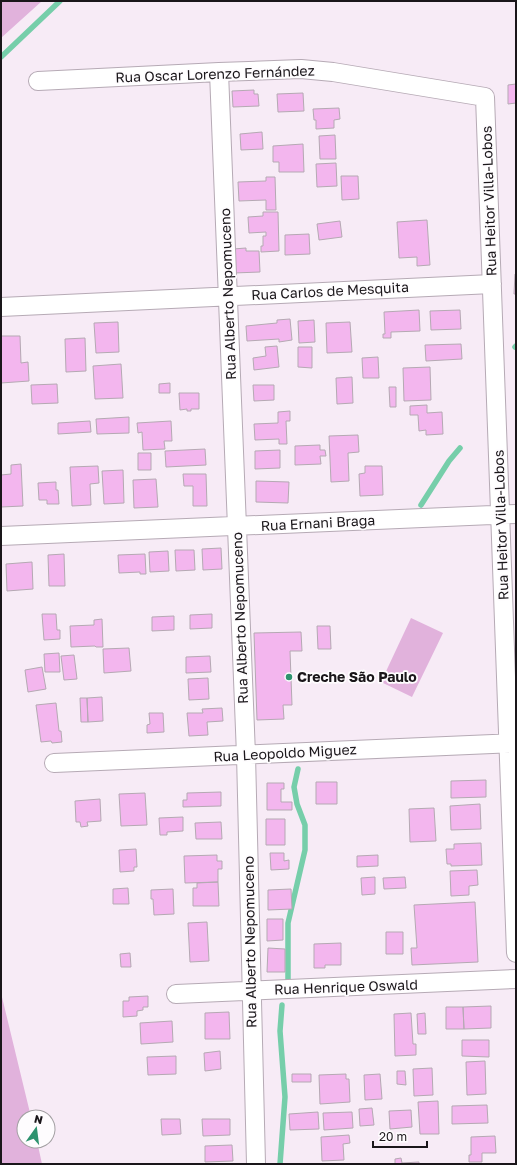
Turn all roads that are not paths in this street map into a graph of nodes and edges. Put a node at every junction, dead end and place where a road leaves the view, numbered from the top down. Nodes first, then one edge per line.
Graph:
1 (219, 72) junction
2 (38, 81) dead end
3 (485, 97) joint
4 (492, 284) junction
5 (228, 296) junction
6 (1, 307) edge
7 (508, 514) edge
8 (237, 526) junction
9 (1, 536) edge
10 (512, 743) edge
11 (246, 755) junction
12 (54, 763) dead end
13 (516, 953) edge
14 (516, 979) edge
15 (252, 991) junction
16 (176, 994) dead end
17 (256, 1164) edge

1 - 2 street, Rua Oscar Lorenzo Fernández
1 - 3 street, Rua Oscar Lorenzo Fernández
1 - 5 street, Rua Alberto Nepomuceno
3 - 4 street, Rua Heitor Villa-Lobos
4 - 5 street, Rua Carlos de Mesquita
4 - 7 street, Rua Heitor Villa-Lobos
5 - 6 street, Rua Carlos de Mesquita
5 - 8 street, Rua Alberto Nepomuceno
7 - 8 street, Rua Ernani Braga
7 - 10 street, Rua Heitor Villa-Lobos
8 - 9 street, Rua Ernani Braga
8 - 11 street, Rua Alberto Nepomuceno
10 - 11 street, Rua Leopoldo Miguez
10 - 13 street, Rua Heitor Villa-Lobos
11 - 12 street, Rua Leopoldo Miguez
11 - 15 street, Rua Alberto Nepomuceno
14 - 15 street, Rua Henrique Oswald
15 - 16 street, Rua Henrique Oswald
15 - 17 street, Rua Alberto Nepomuceno

